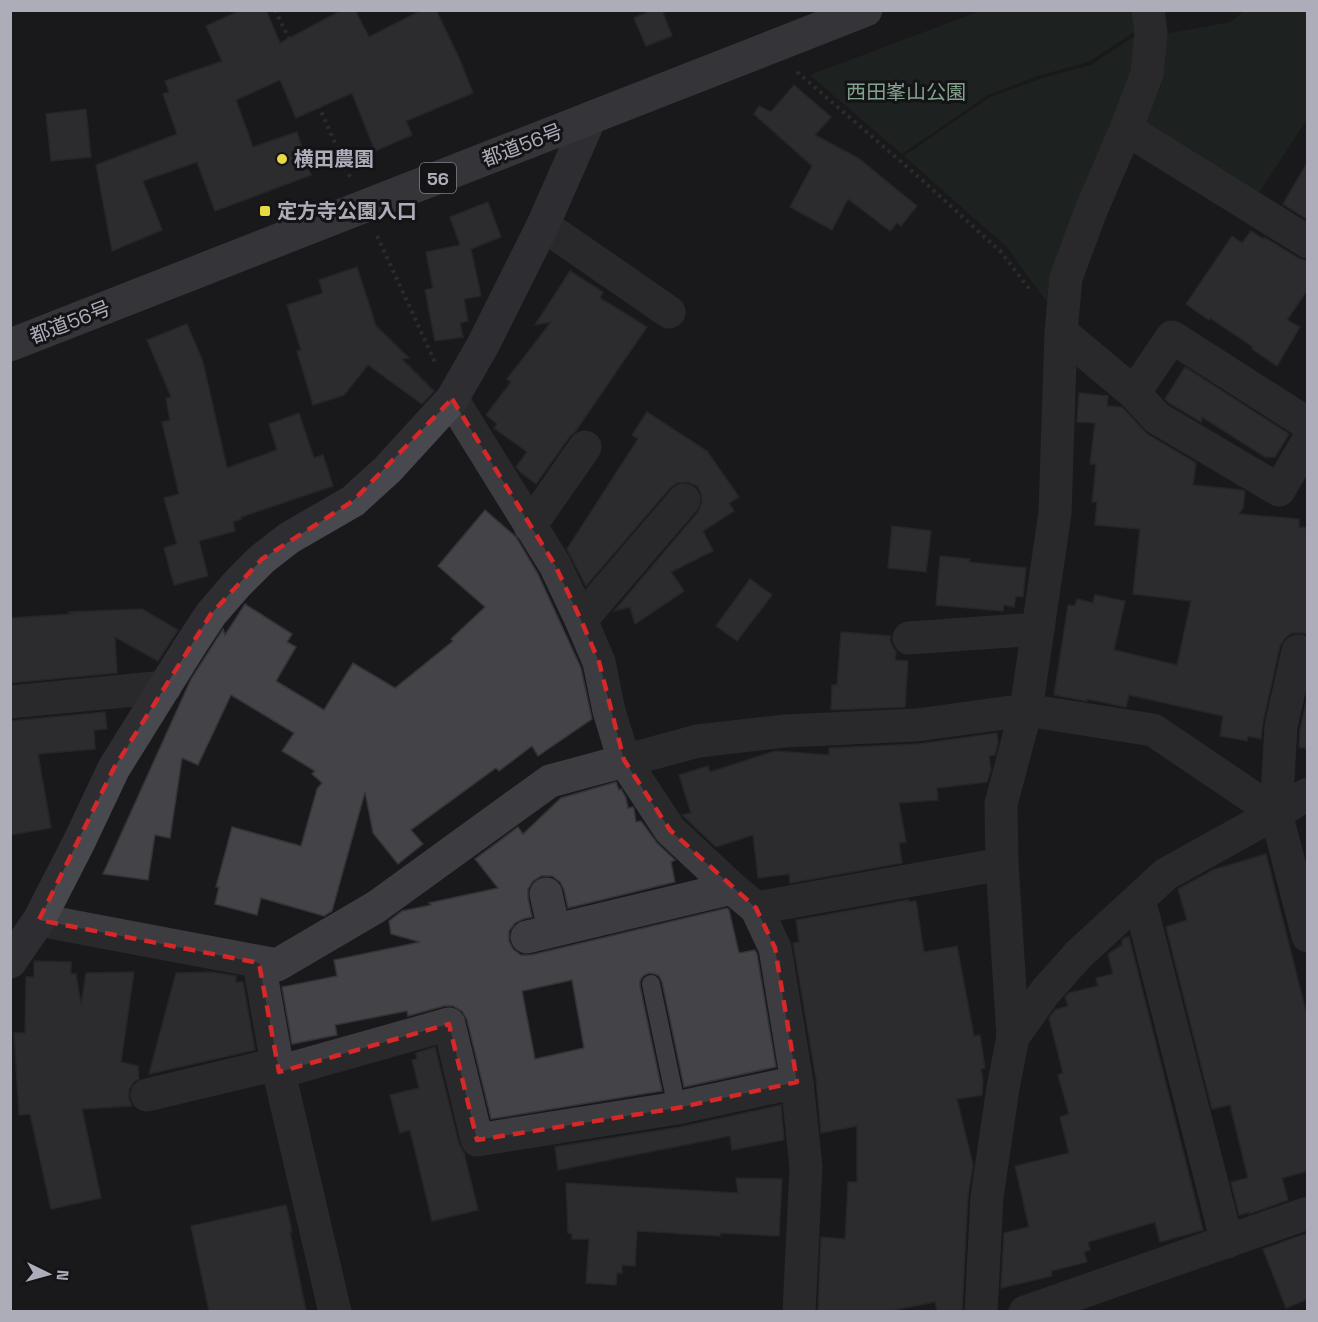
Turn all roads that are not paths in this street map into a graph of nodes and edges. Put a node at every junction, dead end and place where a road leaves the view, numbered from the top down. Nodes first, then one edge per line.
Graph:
1 (866, 10) edge
2 (1148, 10) edge
3 (590, 118) junction
4 (1126, 129) junction
5 (543, 225) junction
6 (1308, 242) edge
7 (669, 312) dead end
8 (1061, 332) junction
9 (10, 345) edge
10 (1134, 393) junction
11 (452, 399) junction
12 (1308, 424) edge
13 (1308, 441) edge
14 (585, 447) dead end
15 (684, 500) dead end
16 (530, 526) junction
17 (581, 620) junction
18 (1038, 629) junction
19 (909, 638) dead end
20 (1308, 653) edge
21 (165, 687) junction
22 (10, 702) edge
23 (1026, 710) junction
24 (624, 760) junction
25 (1308, 794) edge
26 (1288, 825) edge
27 (1002, 864) junction
28 (546, 894) dead end
29 (744, 898) junction
30 (1139, 899) junction
31 (39, 920) junction
32 (1308, 936) edge
33 (10, 962) edge
34 (259, 963) junction
35 (651, 984) dead end
36 (1012, 1037) junction
37 (278, 1068) junction
38 (797, 1082) junction
39 (147, 1095) dead end
40 (677, 1108) junction
41 (1308, 1214) edge
42 (1227, 1242) junction
43 (335, 1311) edge
44 (799, 1311) edge
45 (981, 1311) edge
46 (1025, 1311) edge

1 - 3 main road, 都道56号 / 56
2 - 4 street
3 - 5 street
3 - 9 main road, 都道56号 / 56
4 - 6 street
4 - 8 street
5 - 7 street
5 - 11 street
8 - 10 street
8 - 18 street
10 - 12 street
10 - 13 street
11 - 16 street
11 - 21 street
14 - 16 street
15 - 17 street
16 - 17 street
17 - 24 street
18 - 19 street
18 - 23 street
20 - 26 street
21 - 22 street
21 - 31 street
23 - 24 street
23 - 26 street
23 - 27 street
24 - 29 street
24 - 34 street
25 - 26 street
26 - 30 street
26 - 32 street
27 - 29 street
27 - 36 street
28 - 29 street
29 - 38 street
30 - 36 street
30 - 42 street
31 - 33 street
31 - 34 street
34 - 37 street
35 - 40 lane
36 - 45 street
37 - 39 street
37 - 40 street
37 - 43 street
38 - 40 street
38 - 44 street
41 - 42 street
42 - 46 street

